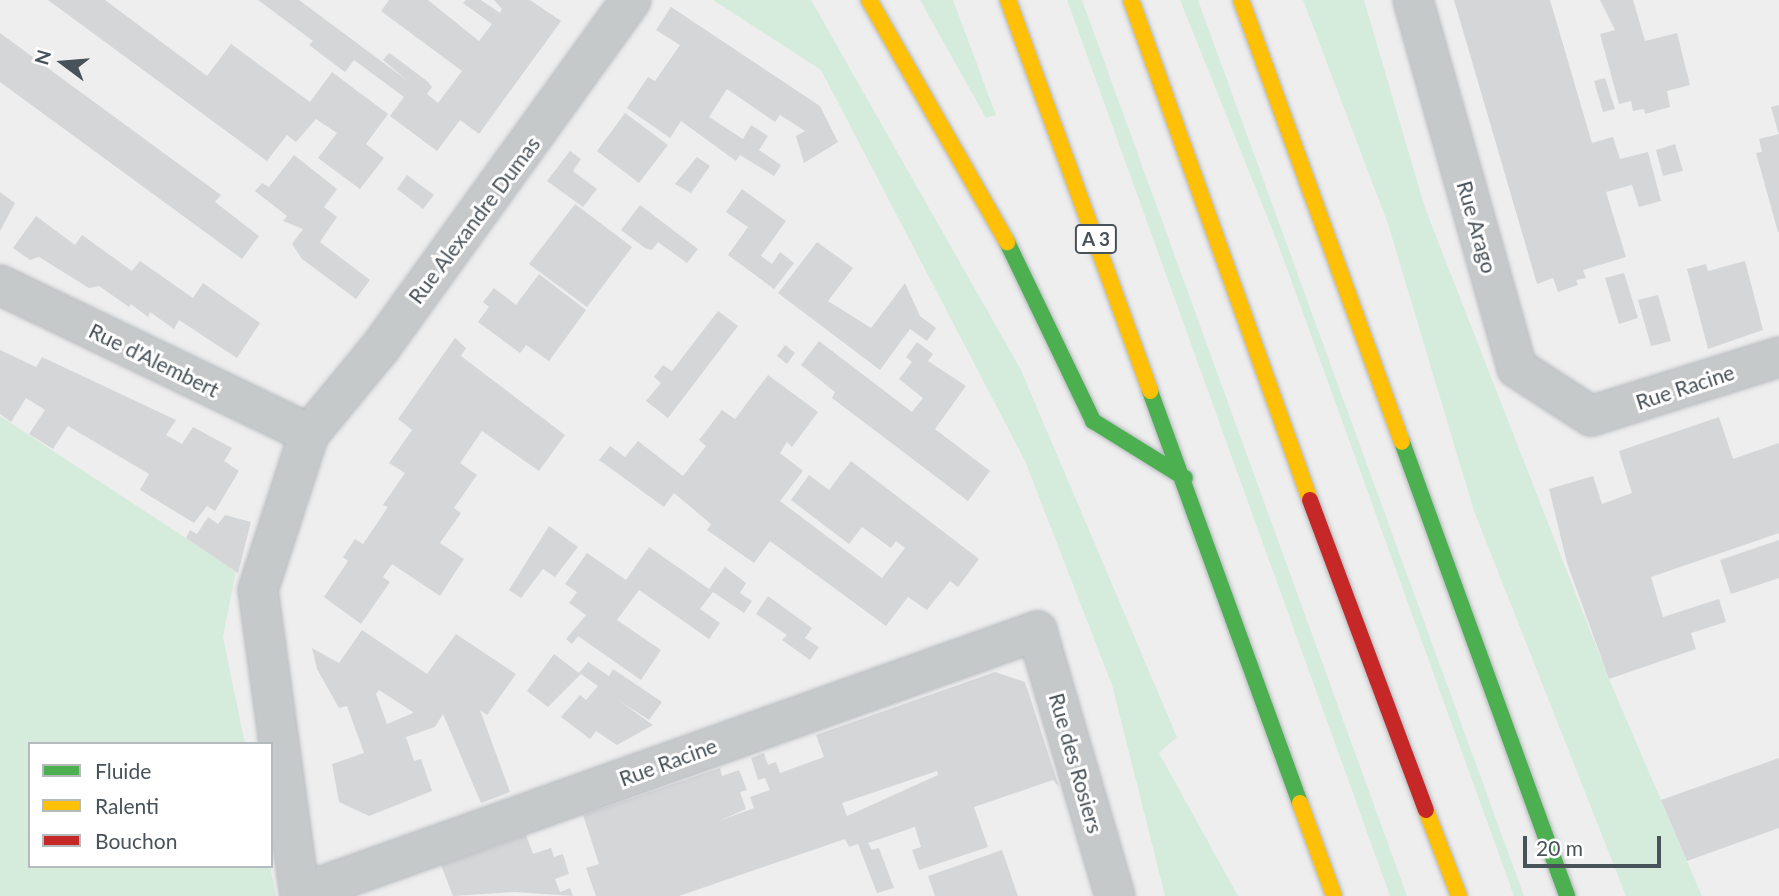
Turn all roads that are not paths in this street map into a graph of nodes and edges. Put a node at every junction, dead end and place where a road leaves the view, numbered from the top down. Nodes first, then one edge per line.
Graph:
1 (631, 0) edge
2 (869, 0) edge
3 (1008, 0) edge
4 (1131, 0) edge
5 (1241, 0) edge
6 (1413, 0) edge
7 (0, 285) edge
8 (1779, 357) edge
9 (1591, 416) joint
10 (309, 434) junction
11 (1185, 478) junction
12 (1037, 631) joint
13 (300, 895) edge
14 (1115, 896) edge
15 (1334, 896) edge
16 (1459, 896) edge
17 (1567, 896) edge

1 - 10 street, Rue Alexandre Dumas
2 - 11 highway
3 - 11 highway, A 3
4 - 16 highway
5 - 17 highway
6 - 9 street, Rue Arago
7 - 10 street, Rue d'Alembert
8 - 9 street, Rue Racine
10 - 13 street
11 - 15 highway, A 3
12 - 13 street, Rue Racine
12 - 14 street, Rue des Rosiers

